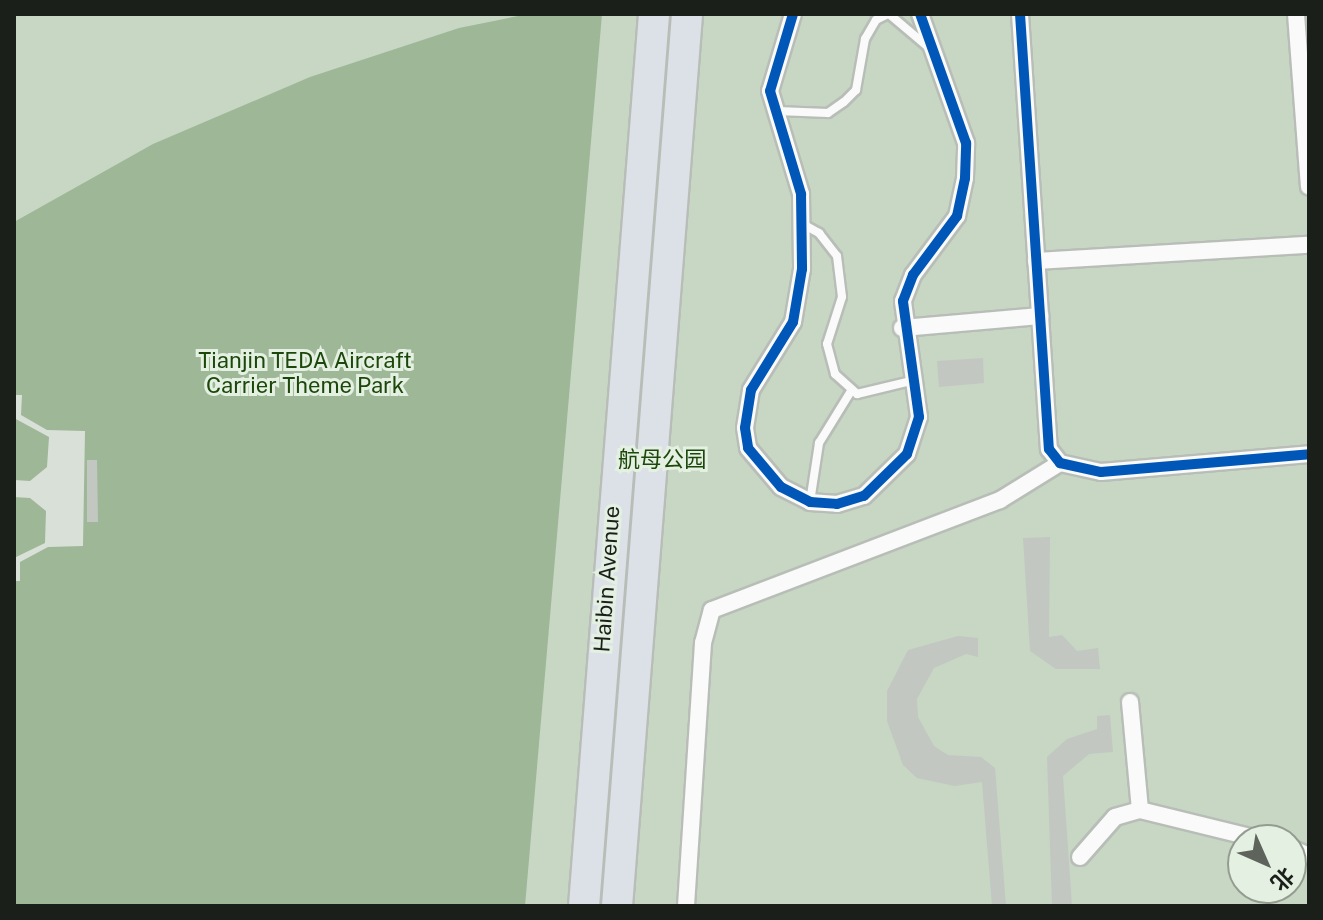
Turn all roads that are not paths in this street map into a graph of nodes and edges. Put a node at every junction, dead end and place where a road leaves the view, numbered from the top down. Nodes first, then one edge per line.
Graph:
1 (654, 14) edge
2 (687, 14) edge
3 (793, 14) edge
4 (889, 14) edge
5 (920, 14) edge
6 (1020, 14) edge
7 (1296, 14) edge
8 (928, 47) junction
9 (776, 111) junction
10 (1309, 187) edge
11 (801, 223) junction
12 (1309, 245) edge
13 (1036, 261) junction
14 (1040, 316) junction
15 (902, 328) junction
16 (911, 381) junction
17 (851, 391) junction
18 (1309, 454) edge
19 (1060, 463) junction
20 (810, 502) junction
21 (1130, 702) dead end
22 (1140, 810) junction
23 (1227, 831) edge
24 (1080, 857) dead end
25 (584, 906) edge
26 (617, 906) edge
27 (686, 906) edge

1 - 25 highway, Haibin Avenue
2 - 26 highway, Haibin Avenue
3 - 9 street
4 - 8 lane
4 - 9 lane
5 - 8 street
6 - 13 street
7 - 10 street
8 - 15 street
9 - 11 street
11 - 17 lane
11 - 20 street
12 - 13 street
13 - 14 street
14 - 15 street
14 - 19 street
15 - 16 street
16 - 17 lane
16 - 20 street
17 - 20 lane
18 - 19 street
19 - 27 street
21 - 22 street
22 - 23 street
22 - 24 street

